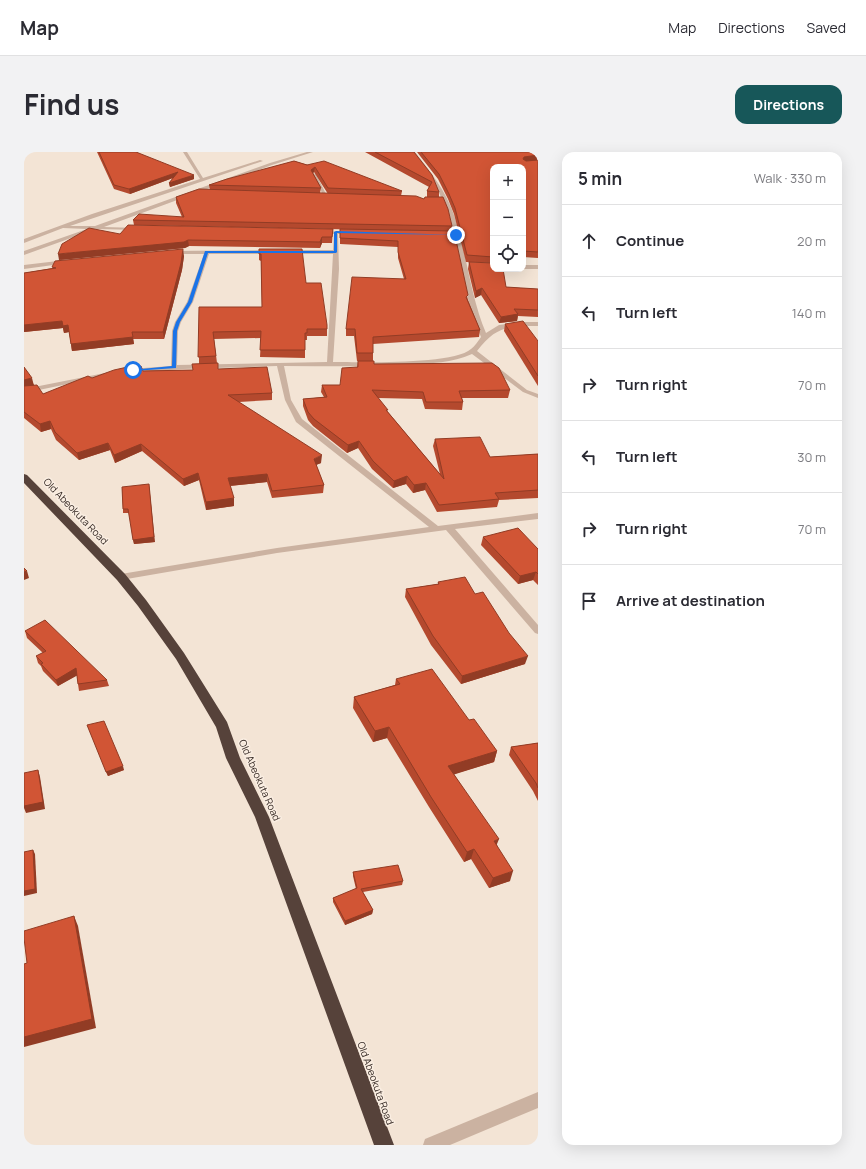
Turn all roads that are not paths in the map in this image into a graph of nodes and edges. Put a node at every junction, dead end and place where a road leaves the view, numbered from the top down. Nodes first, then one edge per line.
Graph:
1 (185, 152) edge
2 (311, 152) edge
3 (414, 152) edge
4 (275, 157) dead end
5 (314, 174) edge
6 (202, 180) junction
7 (176, 188) junction
8 (197, 192) junction
9 (210, 193) edge
10 (318, 197) edge
11 (326, 197) junction
12 (334, 197) edge
13 (437, 200) edge
14 (444, 200) junction
15 (63, 227) junction
16 (91, 228) junction
17 (141, 229) edge
18 (316, 232) edge
19 (336, 232) junction
20 (358, 233) edge
21 (448, 235) edge
22 (456, 235) junction
23 (24, 241) edge
24 (24, 252) edge
25 (207, 252) junction
26 (275, 252) edge
27 (283, 252) edge
28 (336, 252) junction
29 (162, 253) edge
30 (75, 261) edge
31 (463, 265) junction
32 (470, 265) edge
33 (24, 267) edge
34 (526, 267) edge
35 (538, 267) edge
36 (538, 324) edge
37 (484, 337) junction
38 (473, 351) junction
39 (280, 364) junction
40 (330, 364) junction
41 (174, 368) junction
42 (126, 371) edge
43 (118, 373) edge
44 (24, 391) edge
45 (538, 396) edge
46 (24, 477) edge
47 (538, 516) edge
48 (449, 528) junction
49 (436, 529) junction
50 (121, 577) junction
51 (538, 631) edge
52 (538, 1100) edge
53 (384, 1145) edge
54 (431, 1145) edge

1 - 6 street
2 - 8 street
3 - 14 street
4 - 6 street
5 - 11 street
6 - 7 street
7 - 8 street
7 - 15 street
8 - 9 street
8 - 16 street
10 - 11 street
11 - 12 street
13 - 14 street
14 - 22 street
15 - 16 street
15 - 23 street
16 - 17 street
16 - 24 street
18 - 19 street
19 - 20 street
19 - 28 street
21 - 22 street
22 - 31 street
25 - 26 street
25 - 29 street
25 - 41 street
27 - 28 street
28 - 40 street
30 - 33 street
31 - 32 street
31 - 37 street
34 - 35 street
36 - 37 street
37 - 38 street
38 - 40 street
38 - 45 street
39 - 40 street
39 - 41 street
39 - 49 street
41 - 42 street
43 - 44 street
46 - 50 highway, Old Abeokuta Road
47 - 48 street
48 - 49 street
48 - 51 street
49 - 50 street
50 - 53 highway, Old Abeokuta Road
52 - 54 street

